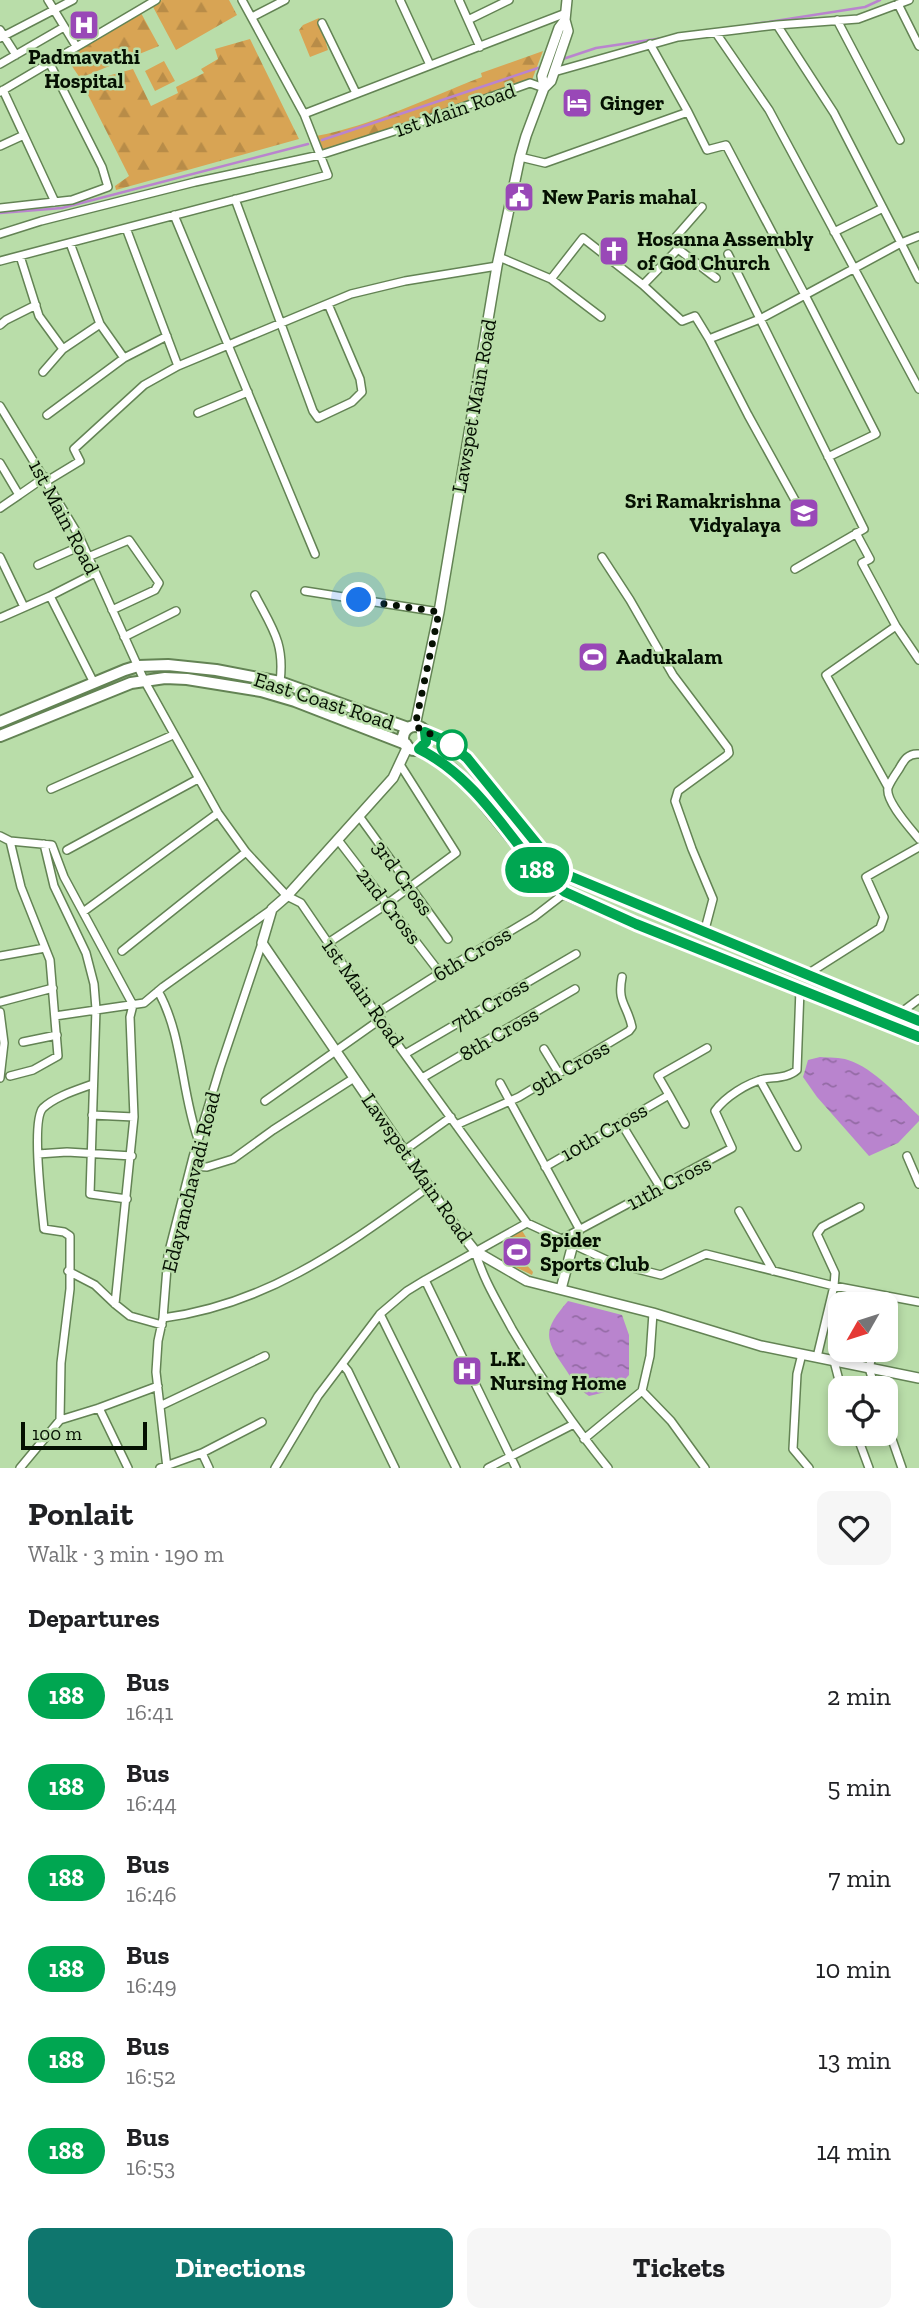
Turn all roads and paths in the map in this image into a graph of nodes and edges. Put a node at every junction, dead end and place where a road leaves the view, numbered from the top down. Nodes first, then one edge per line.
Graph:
1 (48, 0) edge
2 (73, 0) edge
3 (156, 0) edge
4 (242, 0) edge
5 (285, 0) edge
6 (400, 0) edge
7 (459, 0) edge
8 (509, 0) edge
9 (567, 0) edge
10 (909, 0) edge
11 (898, 4) junction
12 (54, 11) junction
13 (252, 17) junction
14 (566, 17) junction
15 (468, 20) junction
16 (837, 20) junction
17 (322, 23) dead end
18 (777, 25) junction
19 (64, 27) junction
20 (716, 33) junction
21 (1, 35) edge
22 (650, 44) junction
23 (76, 46) junction
24 (919, 46) edge
25 (480, 47) junction
26 (16, 55) junction
27 (50, 62) junction
28 (0, 64) edge
29 (430, 65) junction
30 (554, 72) junction
31 (544, 88) junction
32 (1, 91) edge
33 (356, 93) junction
34 (688, 112) junction
35 (304, 114) junction
36 (24, 135) junction
37 (900, 140) dead end
38 (0, 146) edge
39 (320, 155) junction
40 (520, 157) junction
41 (235, 199) junction
42 (55, 202) junction
43 (702, 207) dead end
44 (0, 208) edge
45 (883, 208) junction
46 (174, 215) junction
47 (126, 228) junction
48 (834, 232) junction
49 (0, 234) edge
50 (919, 236) edge
51 (70, 243) junction
52 (901, 243) junction
53 (678, 249) junction
54 (728, 254) dead end
55 (20, 256) junction
56 (0, 261) edge
57 (498, 262) junction
58 (853, 268) junction
59 (716, 278) dead end
60 (551, 279) junction
61 (919, 279) edge
62 (643, 285) junction
63 (805, 295) junction
64 (328, 304) junction
65 (36, 305) junction
66 (601, 317) dead end
67 (760, 319) junction
68 (100, 324) junction
69 (280, 324) junction
70 (0, 325) edge
71 (167, 336) junction
72 (709, 340) junction
73 (228, 345) junction
74 (63, 349) junction
75 (124, 358) junction
76 (178, 366) junction
77 (43, 372) dead end
78 (919, 389) edge
79 (248, 392) junction
80 (0, 406) edge
81 (198, 413) dead end
82 (47, 415) dead end
83 (828, 457) junction
84 (0, 463) edge
85 (46, 479) junction
86 (19, 495) junction
87 (0, 508) edge
88 (802, 511) dead end
89 (856, 533) junction
90 (83, 545) junction
91 (314, 554) dead end
92 (0, 557) edge
93 (88, 557) junction
94 (601, 557) dead end
95 (38, 565) dead end
96 (795, 569) dead end
97 (95, 573) junction
98 (306, 592) dead end
99 (255, 595) dead end
100 (50, 596) junction
101 (24, 607) junction
102 (112, 610) junction
103 (176, 611) dead end
104 (439, 612) junction
105 (0, 618) edge
106 (896, 626) junction
107 (124, 637) junction
108 (919, 660) edge
109 (138, 666) junction
110 (144, 680) junction
111 (280, 682) junction
112 (94, 683) junction
113 (0, 722) edge
114 (416, 729) junction
115 (173, 735) junction
116 (0, 736) edge
117 (411, 746) junction
118 (919, 746) edge
119 (915, 755) edge
120 (401, 765) junction
121 (198, 779) junction
122 (888, 787) junction
123 (51, 789) dead end
124 (218, 813) junction
125 (359, 816) junction
126 (0, 836) edge
127 (919, 839) edge
128 (338, 840) junction
129 (10, 841) junction
130 (44, 844) junction
131 (919, 848) edge
132 (68, 849) dead end
133 (246, 852) junction
134 (410, 886) junction
135 (565, 892) junction
136 (287, 896) junction
137 (387, 904) junction
138 (272, 909) junction
139 (83, 912) junction
140 (704, 933) junction
141 (448, 939) dead end
142 (262, 943) junction
143 (328, 943) junction
144 (45, 948) junction
145 (122, 951) dead end
146 (576, 954) dead end
147 (0, 956) edge
148 (440, 973) junction
149 (806, 975) junction
150 (622, 976) dead end
151 (53, 988) junction
152 (575, 989) dead end
153 (800, 989) junction
154 (158, 991) junction
155 (919, 999) edge
156 (0, 1002) edge
157 (133, 1005) junction
158 (96, 1009) junction
159 (0, 1012) edge
160 (899, 1014) junction
161 (55, 1016) junction
162 (379, 1016) junction
163 (919, 1021) edge
164 (57, 1035) junction
165 (919, 1037) edge
166 (23, 1042) dead end
167 (2, 1044) edge
168 (707, 1048) dead end
169 (335, 1049) junction
170 (544, 1049) dead end
171 (405, 1054) junction
172 (558, 1072) junction
173 (10, 1076) dead end
174 (354, 1078) junction
175 (422, 1078) junction
176 (0, 1079) edge
177 (761, 1080) junction
178 (500, 1083) dead end
179 (93, 1084) junction
180 (668, 1095) junction
181 (265, 1101) dead end
182 (510, 1101) junction
183 (92, 1115) junction
184 (134, 1117) junction
185 (451, 1117) junction
186 (621, 1123) junction
187 (685, 1124) dead end
188 (456, 1125) junction
189 (199, 1140) junction
190 (797, 1147) dead end
191 (405, 1150) junction
192 (38, 1154) junction
193 (91, 1155) junction
194 (132, 1156) junction
195 (907, 1156) dead end
196 (191, 1166) junction
197 (545, 1167) junction
198 (919, 1184) edge
199 (430, 1186) junction
200 (660, 1187) junction
201 (127, 1199) junction
202 (860, 1207) dead end
203 (739, 1211) dead end
204 (527, 1223) junction
205 (580, 1230) junction
206 (562, 1240) junction
207 (573, 1244) junction
208 (475, 1251) junction
209 (68, 1271) junction
210 (773, 1271) junction
211 (425, 1280) junction
212 (834, 1286) junction
213 (561, 1289) junction
214 (856, 1292) edge
215 (898, 1301) edge
216 (919, 1302) edge
217 (115, 1304) junction
218 (653, 1313) junction
219 (380, 1314) junction
220 (163, 1322) junction
221 (802, 1354) junction
222 (265, 1356) dead end
223 (817, 1357) junction
224 (828, 1360) edge
225 (839, 1362) edge
226 (871, 1362) edge
227 (342, 1365) junction
228 (869, 1368) junction
229 (871, 1376) edge
230 (919, 1378) edge
231 (158, 1386) junction
232 (642, 1391) junction
233 (160, 1406) junction
234 (99, 1408) junction
235 (60, 1420) junction
236 (262, 1422) dead end
237 (574, 1424) junction
238 (584, 1439) junction
239 (861, 1446) edge
240 (894, 1446) edge
241 (202, 1453) junction
242 (511, 1456) junction
243 (165, 1467) edge
244 (20, 1468) edge
245 (128, 1468) edge
246 (209, 1468) edge
247 (275, 1468) edge
248 (394, 1468) edge
249 (456, 1468) edge
250 (488, 1468) edge
251 (516, 1468) edge
252 (608, 1468) edge
253 (705, 1468) edge
254 (809, 1468) edge
255 (869, 1468) edge
256 (902, 1468) edge

1 - 12 street
2 - 12 street
3 - 23 street
4 - 13 street
5 - 13 street
6 - 29 street
7 - 15 street
8 - 15 street
9 - 14 street
10 - 11 street
11 - 16 street
11 - 24 street
12 - 19 street
12 - 21 street
13 - 35 street
14 - 25 street
14 - 30 street
14 - 31 street
15 - 25 street
16 - 18 street
16 - 37 street
17 - 33 street
18 - 20 street
18 - 45 street
19 - 23 street
19 - 26 street
20 - 22 street
20 - 48 street
21 - 26 street
22 - 30 street
22 - 34 street
23 - 27 street
25 - 29 street
26 - 28 street
27 - 32 street
27 - 42 street
29 - 33 street
30 - 31 street
31 - 39 street, 1st Main Road
31 - 40 street, Lawspet Main Road
32 - 36 street
33 - 35 street
34 - 40 street
34 - 63 street
35 - 39 street
36 - 38 street
36 - 42 street
39 - 41 street
39 - 49 street, 1st Main Road
40 - 57 street, Lawspet Main Road
41 - 46 street
41 - 69 street
42 - 44 street
43 - 53 street
45 - 48 street
45 - 52 street
46 - 47 street
46 - 73 street
47 - 51 street
47 - 71 street
48 - 58 street
50 - 52 street
51 - 55 street
51 - 68 street
52 - 58 street
52 - 61 street
53 - 59 street
53 - 62 street
54 - 67 street
55 - 56 street
55 - 65 street
57 - 60 street
57 - 64 street
57 - 104 street, Lawspet Main Road
58 - 63 street
58 - 78 street
60 - 62 street
60 - 66 street
62 - 72 street
63 - 67 street
63 - 83 street
64 - 69 street
64 - 69 street
65 - 70 street
65 - 74 street
67 - 72 street
67 - 83 street
68 - 74 street
68 - 75 street
69 - 73 street
71 - 75 street
71 - 76 street
72 - 88 street
73 - 76 street
73 - 79 street
74 - 77 street
75 - 82 street
76 - 85 street
79 - 81 street
79 - 91 street
80 - 85 street, 1st Main Road
83 - 89 street
84 - 86 street
85 - 86 street
85 - 90 street, 1st Main Road
86 - 87 street
89 - 96 street
89 - 106 street
90 - 93 street, 1st Main Road
90 - 95 street
92 - 101 street
93 - 97 street, 1st Main Road
93 - 102 street
94 - 140 street
97 - 100 street
97 - 102 street, 1st Main Road
98 - 104 street
99 - 111 street
100 - 101 street
100 - 112 street
101 - 105 street
102 - 107 street, 1st Main Road
103 - 107 street
104 - 114 street, Lawspet Main Road
106 - 108 street
106 - 122 street
107 - 109 street, 1st Main Road
109 - 110 street, 1st Main Road
109 - 111 highway, East Coast Road
109 - 112 highway, East Coast Road
110 - 115 street, 1st Main Road
110 - 116 highway, East Coast Road
110 - 117 highway, East Coast Road
111 - 114 highway, East Coast Road
112 - 113 highway, East Coast Road
114 - 117 highway, East Coast Road
114 - 117 highway
114 - 140 highway, East Coast Road
115 - 121 street, 1st Main Road
115 - 123 street
117 - 120 street
117 - 135 highway, East Coast Road
118 - 119 street
119 - 122 street
120 - 125 street
120 - 134 street
121 - 124 street, 1st Main Road
121 - 132 street
122 - 127 street
124 - 133 street, 1st Main Road
124 - 139 street
125 - 128 street
125 - 134 street, 3rd Cross
126 - 129 street
128 - 136 street
128 - 137 street, 2nd Cross
129 - 130 street
129 - 144 street
130 - 139 street
130 - 158 street
131 - 149 street
133 - 136 street, 1st Main Road
133 - 145 street
134 - 137 street
134 - 141 street, 3rd Cross
135 - 148 street, 6th Cross
135 - 153 highway, East Coast Road
136 - 138 street
136 - 143 street, 1st Main Road
137 - 143 street
137 - 148 street, 2nd Cross
138 - 142 street
138 - 154 street
139 - 157 street
140 - 149 highway, East Coast Road
142 - 169 street, Lawspet Main Road
142 - 189 street, Edayanchavadi Road
143 - 162 street, 1st Main Road
144 - 147 street
144 - 151 street
146 - 171 street, 7th Cross
148 - 162 street, 6th Cross
149 - 160 highway, East Coast Road
150 - 172 street, 9th Cross
151 - 156 street
151 - 161 street
152 - 175 street, 8th Cross
153 - 165 highway, East Coast Road
153 - 177 street, 11th Cross
154 - 157 street
154 - 189 street
155 - 160 street
157 - 158 street
157 - 184 street
158 - 161 street
158 - 179 street
159 - 167 street
160 - 163 highway, East Coast Road
161 - 164 street
162 - 169 street, 6th Cross
162 - 171 street, 1st Main Road
164 - 166 street
164 - 173 street
167 - 176 street
168 - 180 street, 10th Cross
169 - 174 street, Lawspet Main Road
169 - 181 street, 6th Cross
170 - 172 street
171 - 175 street, 1st Main Road
172 - 182 street, 9th Cross
174 - 191 street, Lawspet Main Road
174 - 196 street
175 - 185 street, 1st Main Road
177 - 190 street
177 - 200 street, 11th Cross
178 - 182 street
179 - 183 street
179 - 192 street
180 - 186 street, 10th Cross
180 - 187 street
182 - 188 street, 9th Cross
182 - 197 street
183 - 184 street
183 - 193 street
184 - 194 street
185 - 188 street, 1st Main Road
185 - 191 street
186 - 197 street, 10th Cross
186 - 200 street
188 - 204 street, 1st Main Road
189 - 196 street, Edayanchavadi Road
191 - 199 street, Lawspet Main Road
192 - 193 street
192 - 209 street
193 - 194 street
193 - 201 street
194 - 201 street
195 - 198 street
196 - 220 street, Edayanchavadi Road
197 - 205 street
199 - 208 street, Lawspet Main Road
199 - 220 street
200 - 205 street, 11th Cross
201 - 217 street
202 - 212 street
203 - 210 street
204 - 206 street, 1st Main Road
204 - 208 street
205 - 206 street, 11th Cross
206 - 207 street, 1st Main Road
207 - 210 street, 1st Main Road
207 - 213 street
208 - 211 street
208 - 213 street, Lawspet Main Road
208 - 237 street
209 - 217 street
209 - 235 street
210 - 212 street, 1st Main Road
211 - 219 street
211 - 242 street
212 - 214 street, 1st Main Road
212 - 223 street
213 - 218 street, Lawspet Main Road
215 - 216 street, 1st Main Road
217 - 220 street
218 - 221 street, Lawspet Main Road
218 - 232 street
219 - 227 street
219 - 249 street
220 - 231 street, Edayanchavadi Road
221 - 223 street, Lawspet Main Road
221 - 254 street
222 - 233 street
223 - 224 street, Lawspet Main Road
225 - 228 street, Lawspet Main Road
226 - 228 street
227 - 247 street
227 - 248 street
228 - 229 street
228 - 230 street, Lawspet Main Road
231 - 233 street, Edayanchavadi Road
231 - 234 street
232 - 238 street
232 - 253 street
233 - 243 street, Edayanchavadi Road
234 - 235 street
234 - 245 street
235 - 244 street
236 - 241 street
237 - 238 street
237 - 242 street
238 - 252 street
239 - 255 street
240 - 256 street
241 - 243 street
241 - 246 street
242 - 250 street
242 - 251 street

